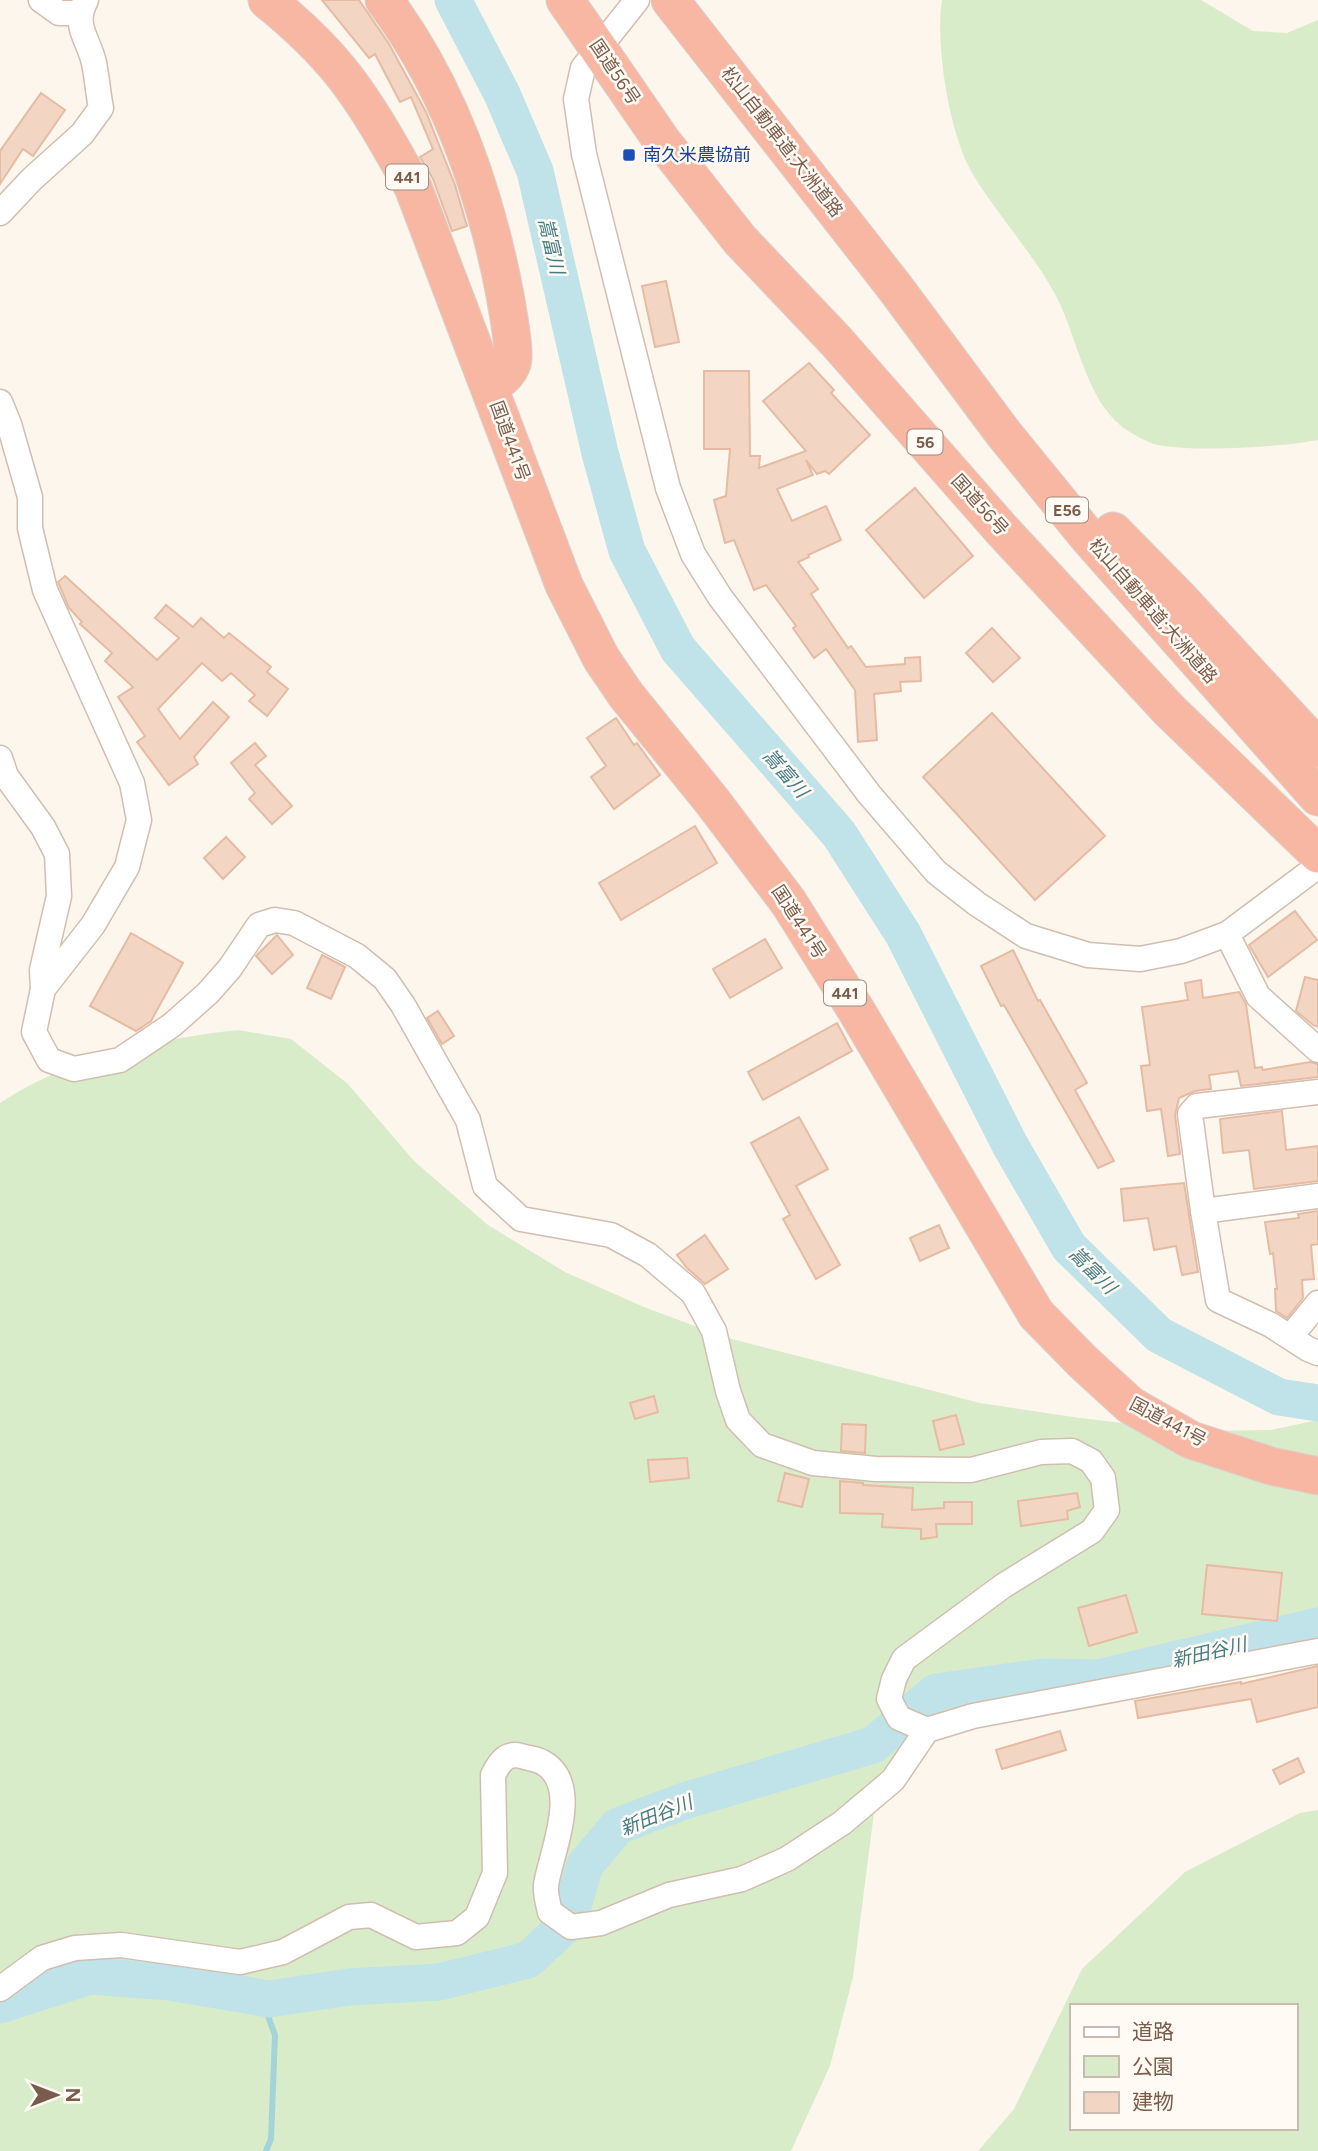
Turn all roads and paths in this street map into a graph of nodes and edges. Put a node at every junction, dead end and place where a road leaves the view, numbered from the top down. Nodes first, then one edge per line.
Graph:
1 (41, 0) edge
2 (267, 0) edge
3 (384, 0) edge
4 (565, 0) edge
5 (637, 0) edge
6 (673, 4) edge
7 (83, 6) edge
8 (598, 46) junction
9 (0, 213) edge
10 (490, 388) junction
11 (0, 402) edge
12 (1265, 714) junction
13 (1318, 748) edge
14 (0, 758) edge
15 (1318, 797) edge
16 (1318, 854) edge
17 (1318, 866) edge
18 (1227, 934) junction
19 (43, 989) junction
20 (1318, 1050) edge
21 (1318, 1092) edge
22 (1318, 1196) edge
23 (1203, 1211) junction
24 (1318, 1303) edge
25 (1291, 1336) junction
26 (1318, 1353) edge
27 (1318, 1476) edge
28 (1318, 1651) edge
29 (927, 1730) junction
30 (0, 1989) edge

1 - 7 street
2 - 10 highway, 国道441号 / 441
3 - 10 highway, 国道441号
4 - 8 highway, 国道56号 / 56
5 - 8 street
6 - 12 highway, 松山自動車道;大洲道路 / E56
7 - 9 street
8 - 16 highway, 国道56号 / 56
8 - 18 street
10 - 27 highway, 国道441号 / 441
11 - 19 street
12 - 13 highway, 松山自動車道;大洲道路 / E56
12 - 15 highway, 松山自動車道;大洲道路 / E56
14 - 19 street
17 - 18 street
18 - 20 street
19 - 29 street
21 - 23 street
22 - 23 street
23 - 25 street
24 - 25 street
25 - 26 street
28 - 29 street
29 - 30 street

